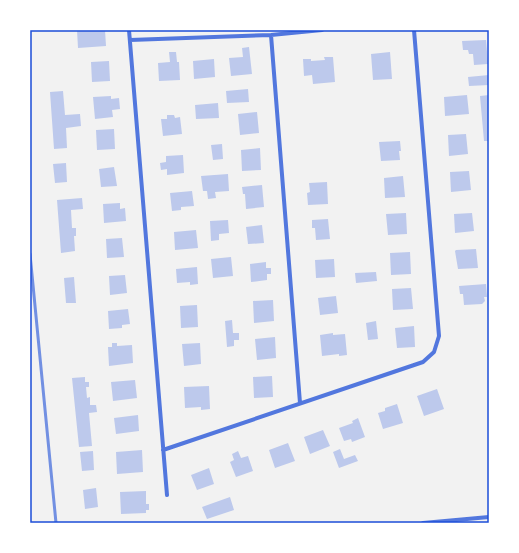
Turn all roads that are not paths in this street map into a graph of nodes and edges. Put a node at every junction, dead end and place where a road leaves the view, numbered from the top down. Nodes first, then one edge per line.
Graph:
1 (129, 30) edge
2 (322, 30) edge
3 (414, 30) edge
4 (271, 35) junction
5 (130, 40) junction
6 (300, 403) junction
7 (163, 450) junction
8 (167, 494) dead end
9 (489, 517) edge
10 (423, 523) edge

1 - 5 street
2 - 4 street
3 - 6 street
4 - 5 street
4 - 6 street
5 - 7 street
6 - 7 street
7 - 8 street
9 - 10 street

